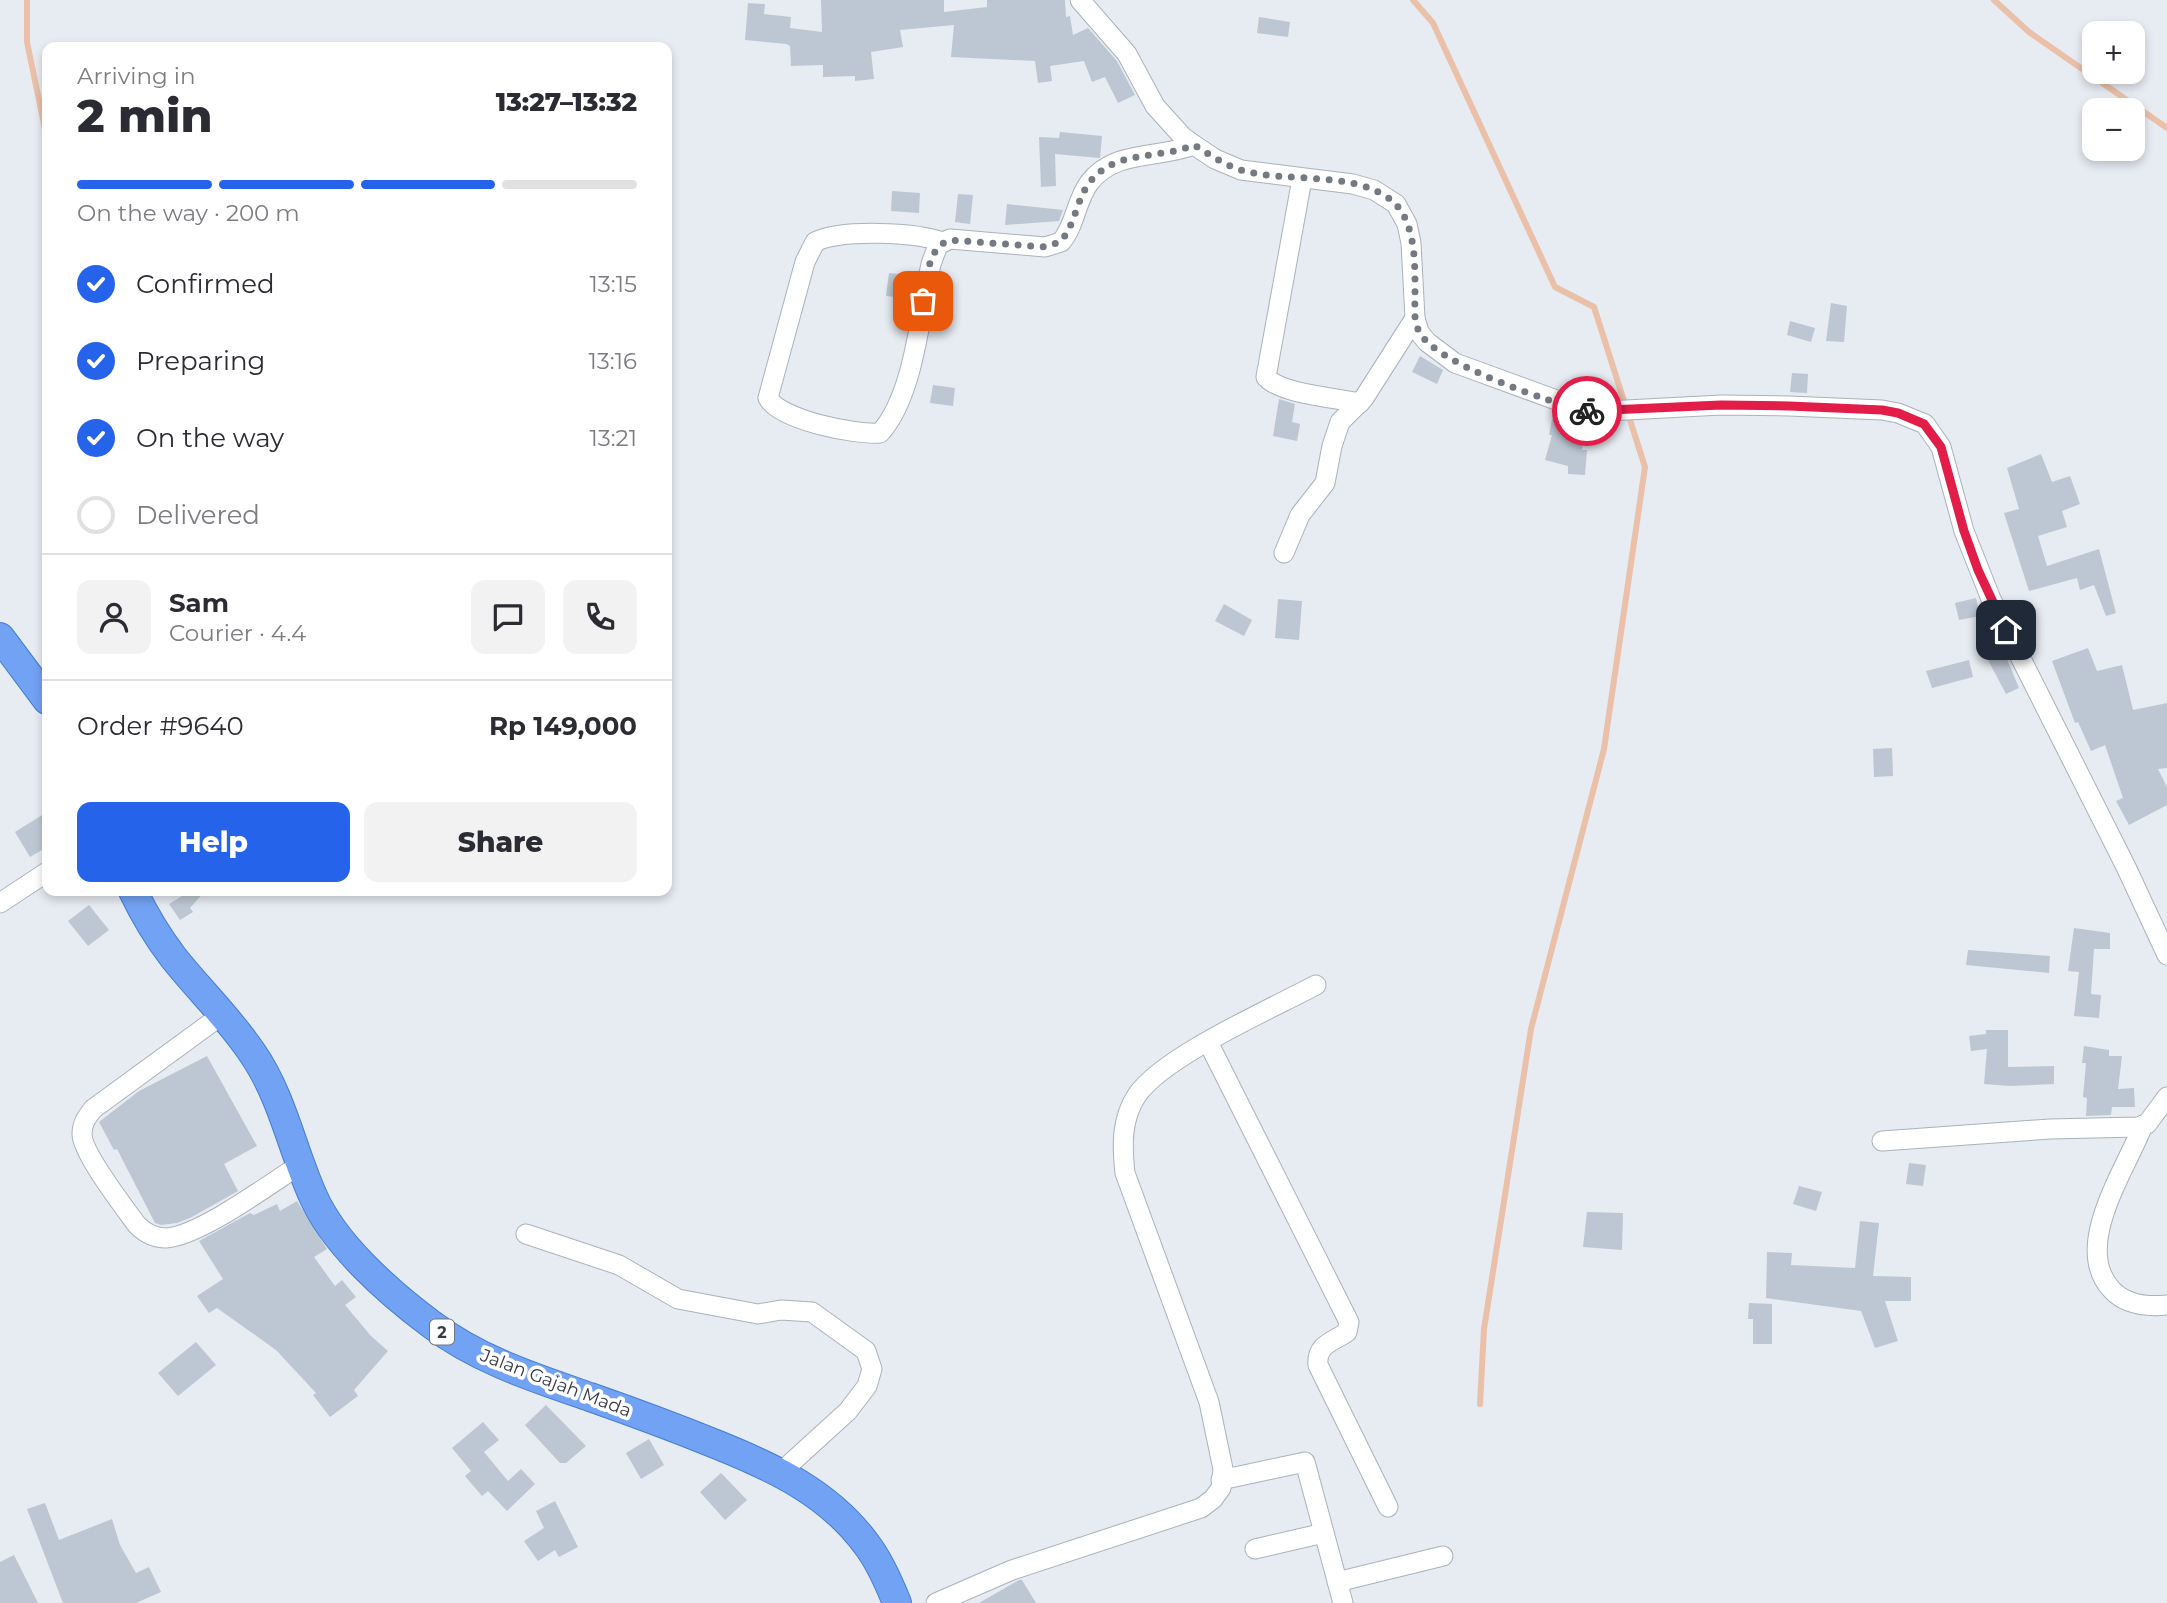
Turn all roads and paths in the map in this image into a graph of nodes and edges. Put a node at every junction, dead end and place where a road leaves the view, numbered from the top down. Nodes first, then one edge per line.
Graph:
1 (1080, 0) edge
2 (1194, 145) junction
3 (1302, 179) junction
4 (943, 242) junction
5 (1415, 318) junction
6 (1360, 403) junction
7 (1284, 553) dead end
8 (0, 638) edge
9 (42, 693) edge
10 (42, 875) edge
11 (136, 896) edge
12 (0, 903) edge
13 (2167, 955) edge
14 (1316, 985) dead end
15 (223, 1014) junction
16 (1208, 1042) junction
17 (2167, 1097) edge
18 (2143, 1125) junction
19 (1882, 1142) dead end
20 (301, 1164) junction
21 (526, 1234) dead end
22 (2167, 1304) edge
23 (781, 1472) junction
24 (1222, 1480) junction
25 (1388, 1507) dead end
26 (1324, 1533) junction
27 (1255, 1549) dead end
28 (1443, 1556) dead end
29 (1337, 1582) junction
30 (897, 1603) edge
31 (936, 1603) edge
32 (1343, 1603) edge

1 - 2 street
2 - 3 street
2 - 4 street
3 - 5 street
3 - 6 street
4 - 4 street
5 - 6 street
5 - 13 street
6 - 7 street
8 - 9 highway
10 - 12 street
11 - 15 highway, Jalan Gajah Mada / 2
14 - 16 street
15 - 20 highway, Jalan Gajah Mada / 2
15 - 20 street
16 - 24 street
16 - 25 street
17 - 18 street
18 - 19 street
18 - 22 street
20 - 23 highway, Jalan Gajah Mada / 2
21 - 23 street
23 - 30 highway, Jalan Gajah Mada / 2
24 - 26 street
24 - 31 street
26 - 27 street
26 - 29 street
28 - 29 street
29 - 32 street

